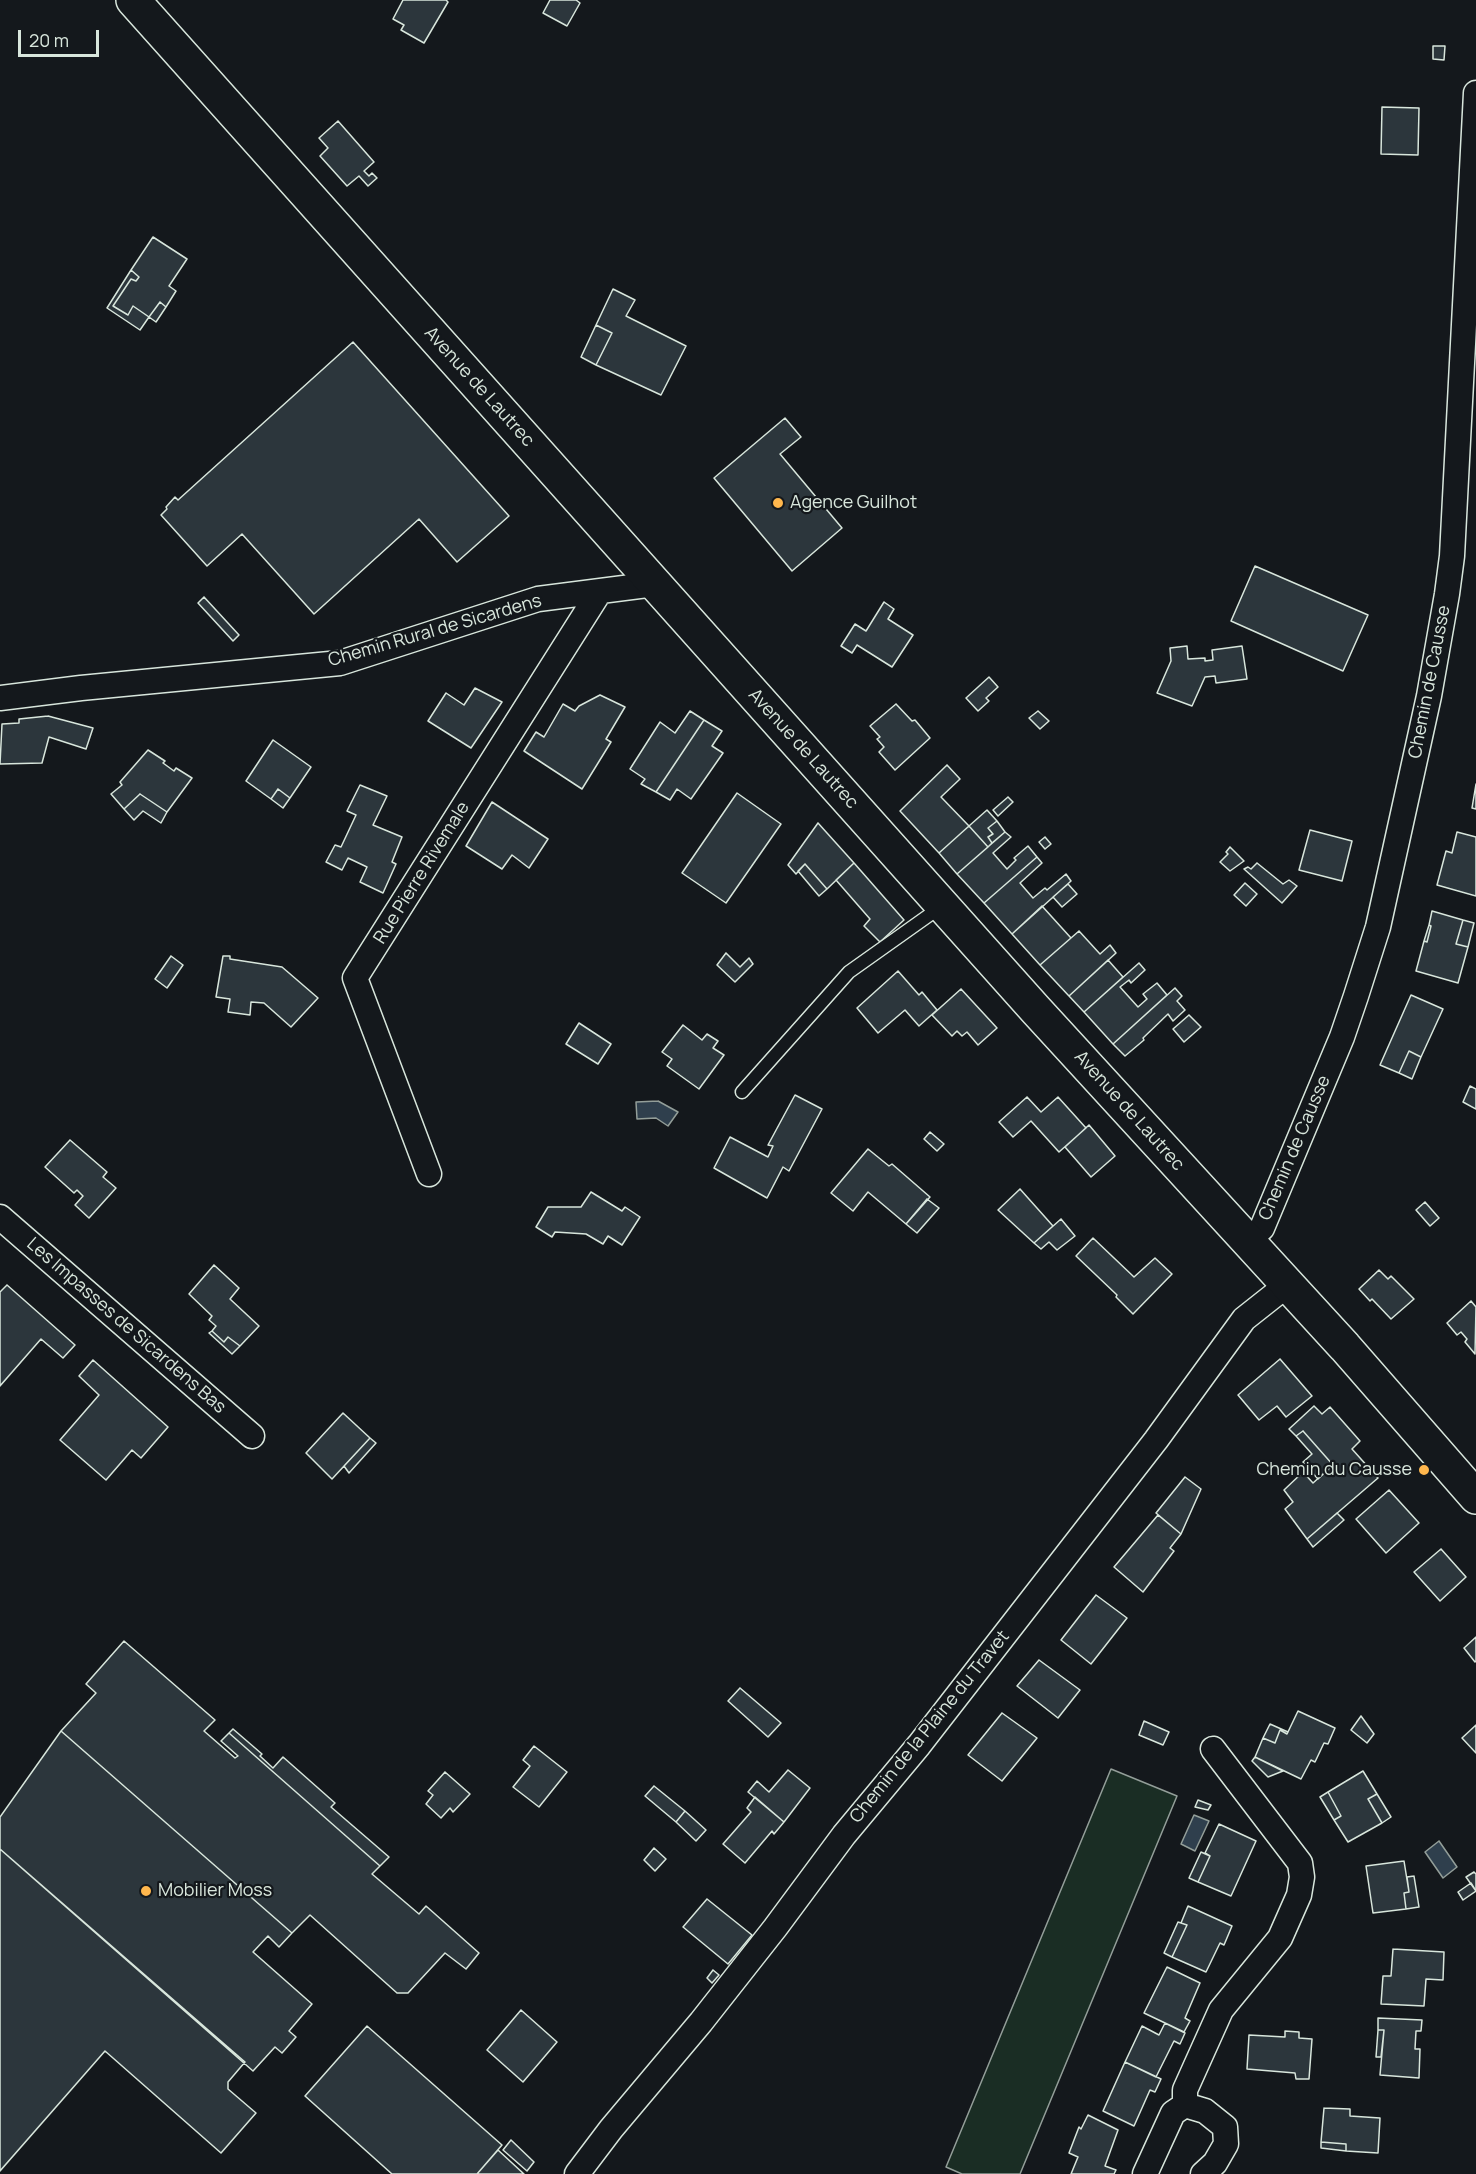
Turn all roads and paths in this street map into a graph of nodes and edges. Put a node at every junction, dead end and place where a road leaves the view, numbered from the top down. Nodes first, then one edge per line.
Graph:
1 (133, 0) edge
2 (1476, 93) edge
3 (656, 584) junction
4 (600, 591) junction
5 (0, 698) edge
6 (943, 906) junction
7 (742, 1092) dead end
8 (429, 1174) dead end
9 (0, 1217) edge
10 (1248, 1241) junction
11 (1287, 1285) junction
12 (252, 1436) dead end
13 (1476, 1497) edge
14 (1212, 1749) dead end
15 (1185, 2105) junction
16 (577, 2174) edge
17 (1145, 2174) edge
18 (1203, 2174) edge

1 - 3 main road, Avenue de Lautrec
2 - 10 street, Chemin de Causse
3 - 4 street, Chemin Rural de Sicardens
3 - 6 main road, Avenue de Lautrec
4 - 5 street, Chemin Rural de Sicardens
4 - 8 street, Rue Pierre Rivemale
6 - 7 lane
6 - 10 main road, Avenue de Lautrec
9 - 12 street, Les Impasses de Sicardens Bas
10 - 11 main road, Avenue de Lautrec
11 - 13 main road, Avenue de Lautrec
11 - 16 street, Chemin de la Plaine du Travet
14 - 15 street
15 - 17 street
15 - 18 street

